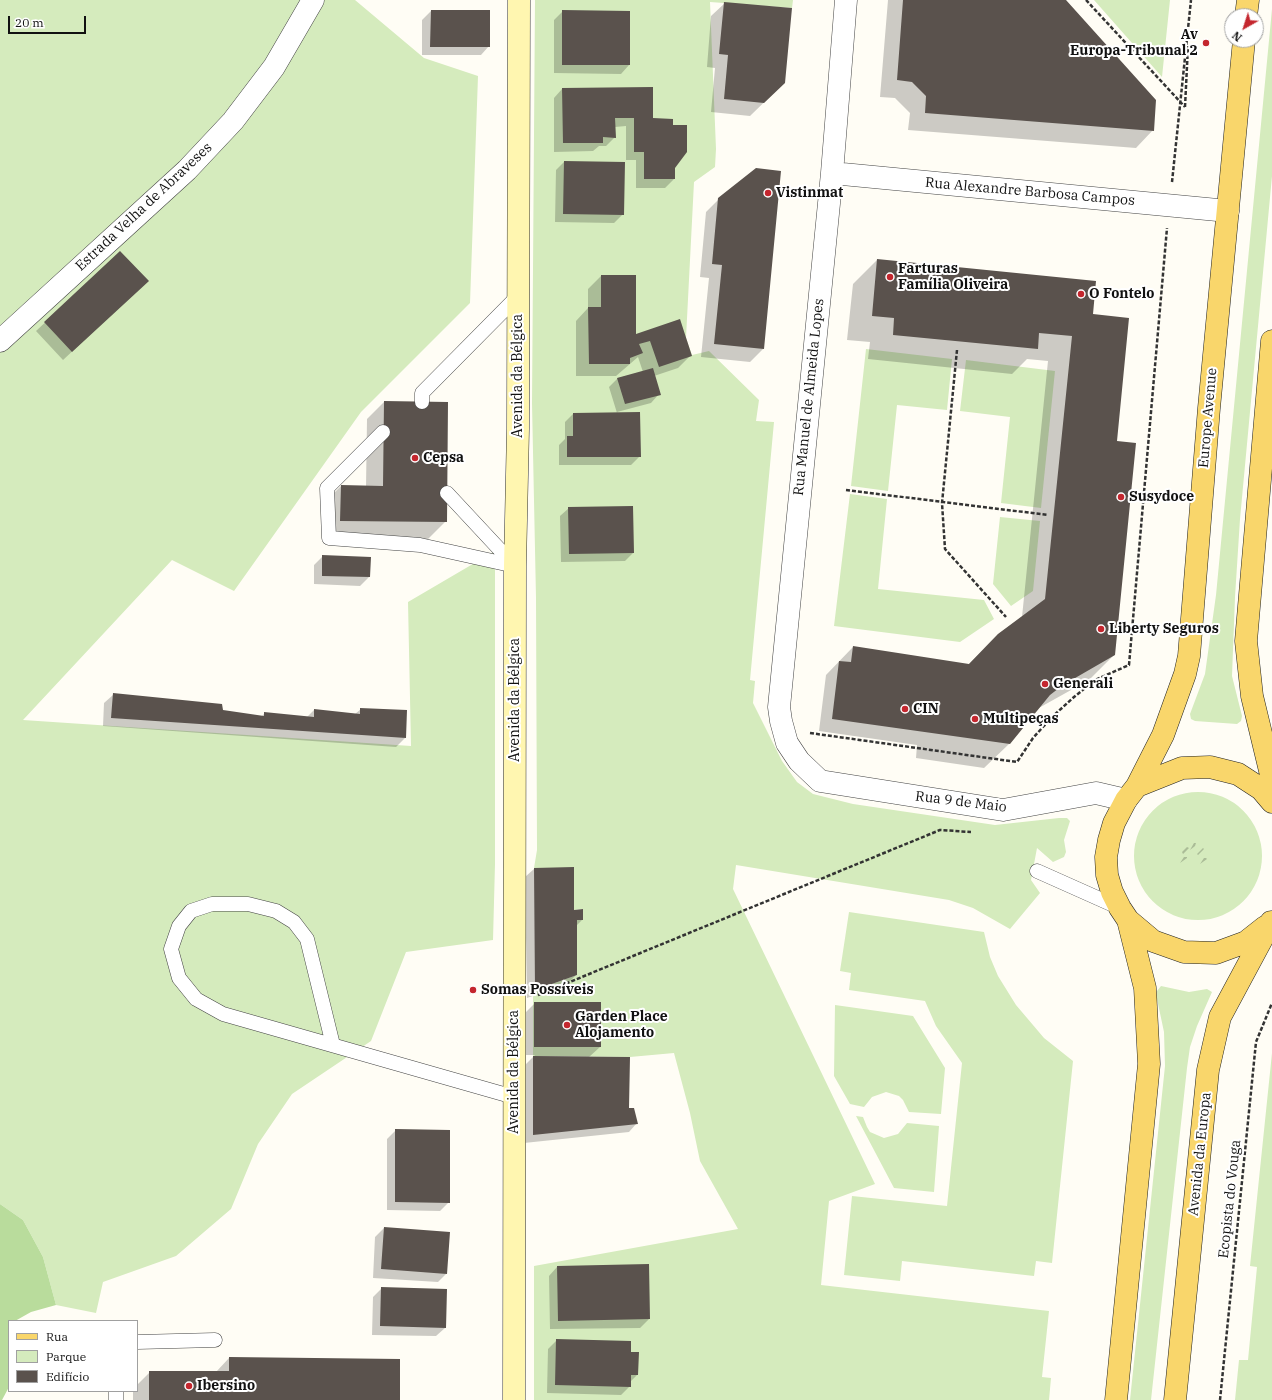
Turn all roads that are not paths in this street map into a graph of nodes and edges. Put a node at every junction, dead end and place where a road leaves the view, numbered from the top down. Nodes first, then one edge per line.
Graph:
1 (313, 0) edge
2 (519, 0) edge
3 (846, 0) edge
4 (1243, 48) edge
5 (832, 173) junction
6 (1228, 211) junction
7 (519, 295) junction
8 (0, 341) edge
9 (1272, 341) edge
10 (419, 399) dead end
11 (383, 432) dead end
12 (447, 493) dead end
13 (515, 566) junction
14 (1272, 780) edge
15 (820, 782) joint
16 (1132, 793) junction
17 (1272, 802) edge
18 (1037, 871) dead end
19 (1124, 914) junction
20 (1272, 921) edge
21 (333, 1045) junction
22 (514, 1097) junction
23 (215, 1340) dead end
24 (138, 1342) edge
25 (514, 1400) edge
26 (1116, 1400) edge
27 (1175, 1400) edge

1 - 8 street, Estrada Velha de Abraveses
2 - 7 main road, Avenida da Bélgica
3 - 5 street, Rua Manuel de Almeida Lopes
4 - 6 main road, Europe Avenue
5 - 6 street, Rua Alexandre Barbosa Campos
5 - 15 street, Rua Manuel de Almeida Lopes
6 - 16 main road, Europe Avenue
7 - 10 lane
7 - 13 main road, Avenida da Bélgica
9 - 14 main road
11 - 13 lane
12 - 13 lane
13 - 22 main road, Avenida da Bélgica
15 - 16 street, Rua 9 de Maio
16 - 17 main road
16 - 19 main road, Europe Avenue
18 - 19 lane
19 - 20 main road
19 - 26 main road
20 - 27 main road, Avenida da Europa
21 - 21 lane
21 - 22 lane
22 - 25 main road, Avenida da Bélgica
23 - 24 lane

